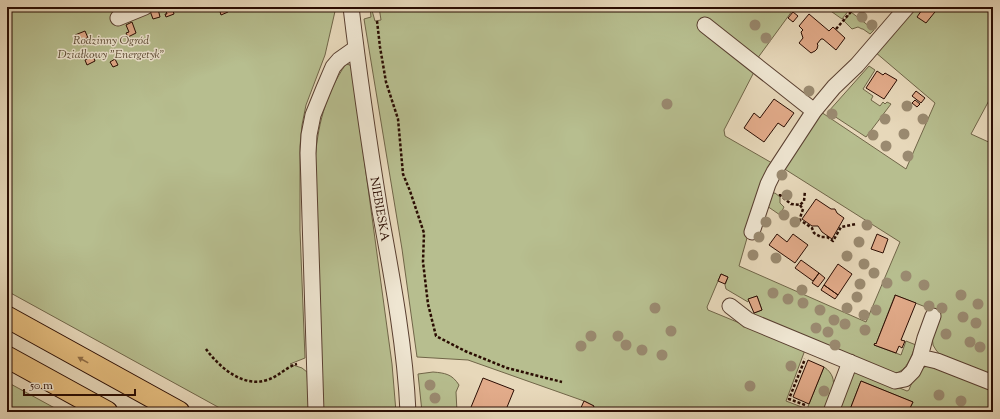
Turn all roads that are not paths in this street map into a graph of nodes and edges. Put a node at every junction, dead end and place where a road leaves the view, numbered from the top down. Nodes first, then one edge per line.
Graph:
1 (145, 7) edge
2 (351, 7) edge
3 (907, 7) edge
4 (118, 18) dead end
5 (705, 25) dead end
6 (356, 48) junction
7 (814, 111) junction
8 (752, 232) dead end
9 (730, 306) dead end
10 (933, 316) dead end
11 (7, 317) edge
12 (7, 357) edge
13 (920, 357) junction
14 (850, 362) junction
15 (993, 383) edge
16 (107, 412) edge
17 (179, 412) edge
18 (316, 412) edge
19 (408, 412) edge
20 (831, 412) edge

1 - 4 street
2 - 6 street, NIEBIESKA
3 - 7 street
5 - 7 street
6 - 18 street
6 - 19 street, NIEBIESKA
7 - 8 street
9 - 14 street
10 - 13 street
17 -> 11 highway
12 - 16 highway
13 - 14 street
13 - 15 street
14 - 20 street

